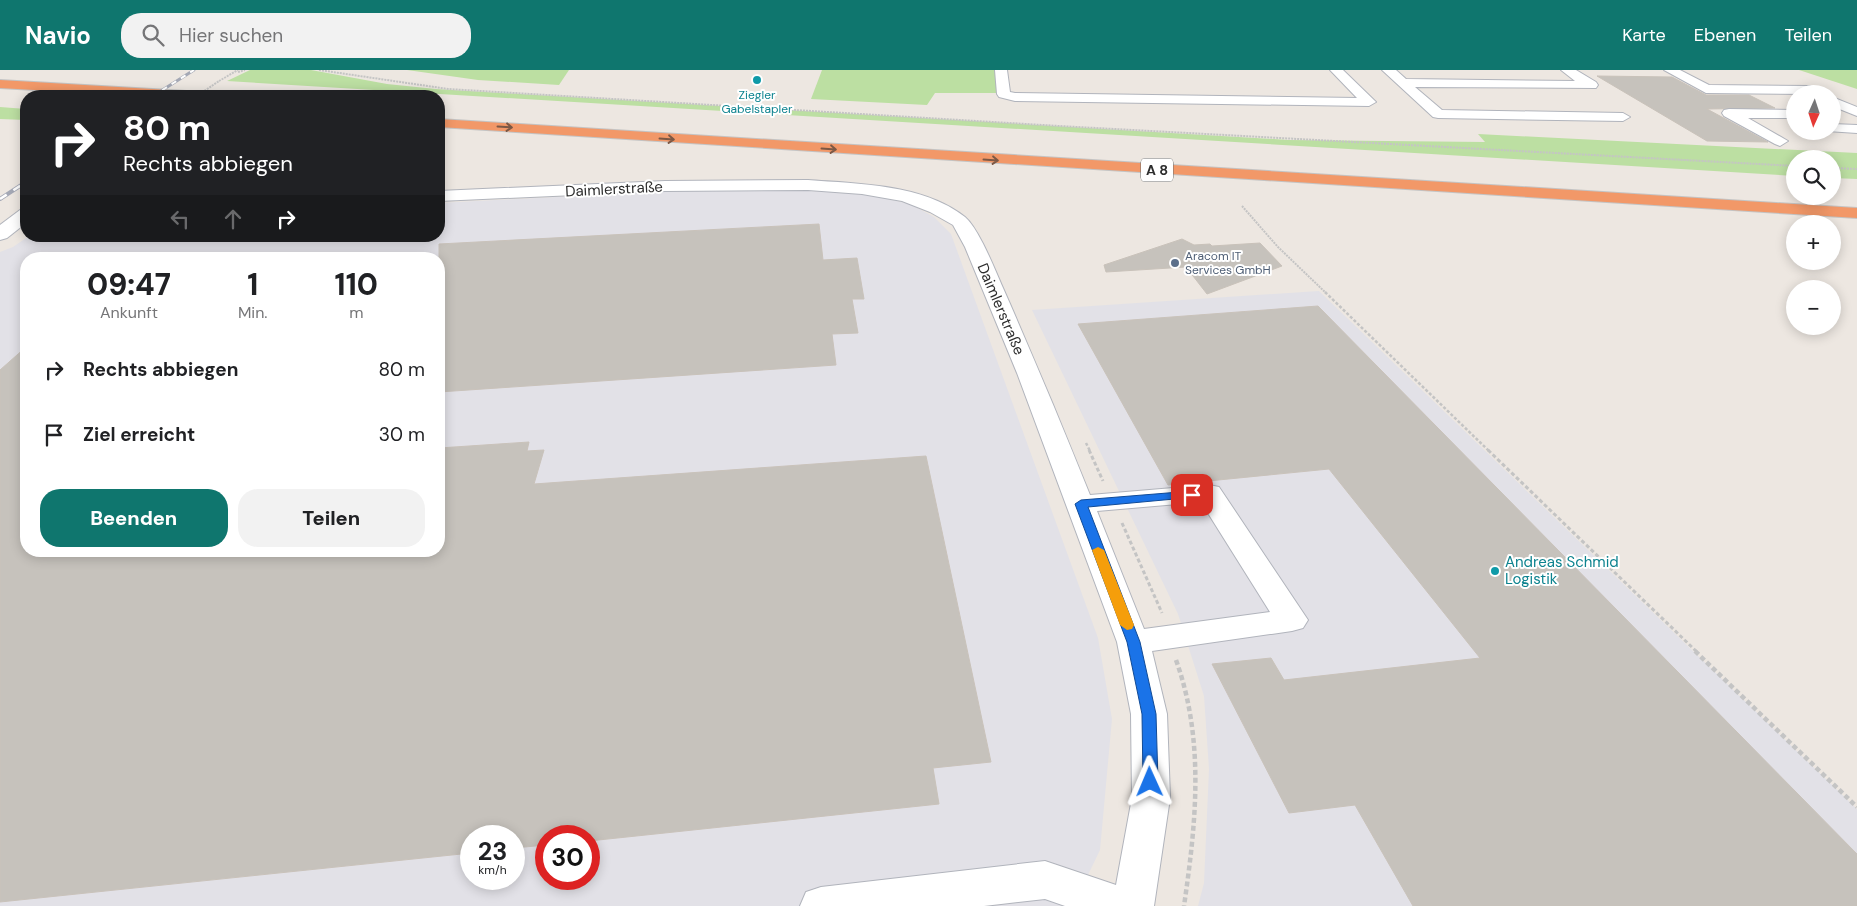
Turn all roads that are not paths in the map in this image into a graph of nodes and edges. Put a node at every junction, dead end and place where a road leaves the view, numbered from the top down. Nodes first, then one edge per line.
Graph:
1 (1001, 70) edge
2 (1336, 70) edge
3 (1388, 70) edge
4 (1567, 70) edge
5 (1670, 70) edge
6 (1402, 83) junction
7 (4, 84) edge
8 (104, 90) edge
9 (1786, 91) edge
10 (0, 97) edge
11 (20, 98) edge
12 (1841, 105) edge
13 (445, 110) edge
14 (1857, 113) edge
15 (1786, 114) edge
16 (1841, 114) edge
17 (1623, 116) dead end
18 (445, 123) edge
19 (1756, 127) junction
20 (1786, 128) edge
21 (1841, 128) edge
22 (1857, 129) edge
23 (1780, 140) dead end
24 (1105, 150) dead end
25 (1274, 161) dead end
26 (1786, 192) edge
27 (445, 196) edge
28 (1841, 196) edge
29 (1857, 197) edge
30 (1857, 213) edge
31 (0, 214) edge
32 (20, 214) edge
33 (20, 219) edge
34 (0, 234) edge
35 (1081, 504) junction
36 (1134, 642) junction
37 (820, 906) edge
38 (1119, 906) edge
39 (1133, 906) edge

1 - 2 street
3 - 6 street
4 - 6 street
5 - 9 street
6 - 17 street
7 - 8 highway
10 - 11 highway
12 - 14 street
13 - 24 highway
14 - 16 street
15 - 19 street
18 -> 30 highway, A 8
19 - 20 street
19 - 23 street
21 - 22 street
25 - 26 highway
27 - 35 street, Daimlerstraße
28 - 29 highway
31 - 32 street
33 - 34 street
35 - 36 street, Daimlerstraße
35 - 36 street
36 - 39 street, Daimlerstraße
37 - 38 street

